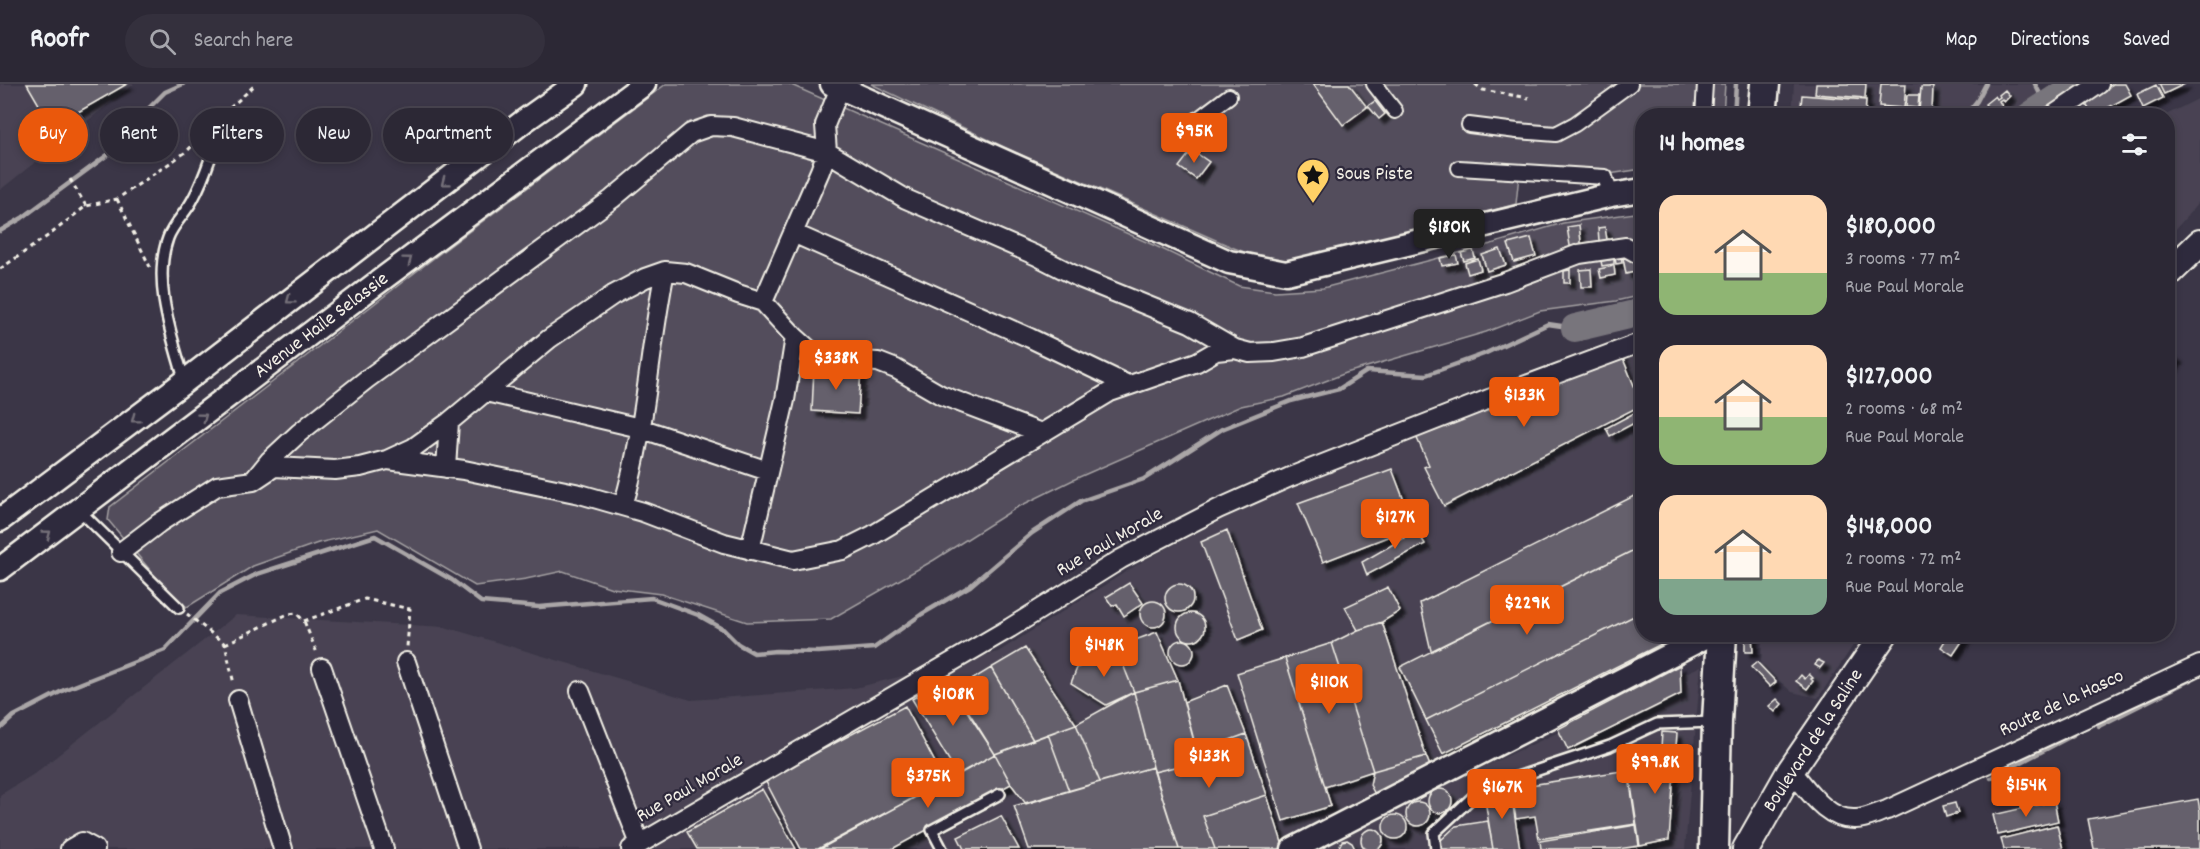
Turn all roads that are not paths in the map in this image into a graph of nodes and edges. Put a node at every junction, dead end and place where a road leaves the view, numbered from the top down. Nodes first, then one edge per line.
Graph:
1 (576, 84) edge
2 (644, 84) edge
3 (1374, 84) edge
4 (1630, 84) edge
5 (1705, 84) edge
6 (1765, 84) edge
7 (2099, 84) edge
8 (836, 86) edge
9 (1229, 96) dead end
10 (1704, 108) edge
11 (1763, 108) edge
12 (2064, 108) edge
13 (1395, 111) dead end
14 (1469, 125) dead end
15 (1189, 126) dead end
16 (826, 152) junction
17 (207, 162) edge
18 (1459, 168) dead end
19 (1635, 191) edge
20 (1611, 195) junction
21 (2200, 229) edge
22 (793, 233) junction
23 (2200, 243) edge
24 (1635, 252) edge
25 (2175, 265) edge
26 (2175, 266) edge
27 (665, 271) junction
28 (763, 302) junction
29 (795, 337) junction
30 (1635, 345) edge
31 (1235, 349) junction
32 (184, 381) junction
33 (1128, 385) junction
34 (486, 392) junction
35 (449, 422) junction
36 (640, 428) junction
37 (1041, 433) junction
38 (387, 460) junction
39 (446, 468) junction
40 (768, 471) junction
41 (253, 481) junction
42 (623, 506) junction
43 (79, 510) junction
44 (0, 520) edge
45 (750, 550) junction
46 (121, 552) junction
47 (0, 569) edge
48 (179, 608) road end
49 (1695, 642) edge
50 (1722, 642) edge
51 (1879, 642) edge
52 (406, 662) road end
53 (2200, 665) edge
54 (322, 668) road end
55 (580, 691) dead end
56 (238, 700) road end
57 (1717, 721) junction
58 (1791, 770) junction
59 (1000, 794) dead end
60 (635, 847) edge
61 (70, 849) edge
62 (96, 849) edge
63 (283, 849) edge
64 (384, 849) edge
65 (468, 849) edge
66 (942, 849) edge
67 (1293, 849) edge
68 (1436, 849) edge
69 (1714, 849) edge
70 (1746, 849) edge

1 -> 32 street, Avenue Haile Selassie
43 -> 2 street, Avenue Haile Selassie
3 - 13 street
4 - 14 street
5 - 10 street
6 - 11 main road
7 - 12 street
8 - 16 street
8 - 20 street
9 - 15 street
16 - 22 street
16 - 31 street
16 - 41 street
17 - 32 lane
18 - 20 street
19 - 20 street
21 - 25 street
22 - 28 street
22 - 33 street
23 - 26 main road
24 - 31 street
27 - 28 street
27 - 34 street
27 - 36 street
28 - 29 street
29 - 37 street
29 - 40 street
30 - 60 street, Rue Paul Morale
31 - 33 street
32 -> 44 street, Avenue Haile Selassie
33 - 37 street
34 - 35 street
34 - 36 street
35 - 38 street
35 - 39 street
36 - 40 street
36 - 42 street
37 - 45 street
38 - 39 street
38 - 41 street
39 - 42 street
40 - 45 street
41 - 46 street
42 - 45 street
43 - 46 lane
47 -> 43 street, Avenue Haile Selassie
46 - 48 lane
49 - 67 street
50 - 57 main road
51 - 58 main road, Boulevard de la Saline
52 - 65 street
53 - 58 street, Route de la Hasco
54 - 64 street
55 - 60 street
56 - 63 street
57 - 68 lane
57 - 69 main road
58 - 70 main road, Boulevard de la Saline
59 - 66 lane
61 - 62 street

